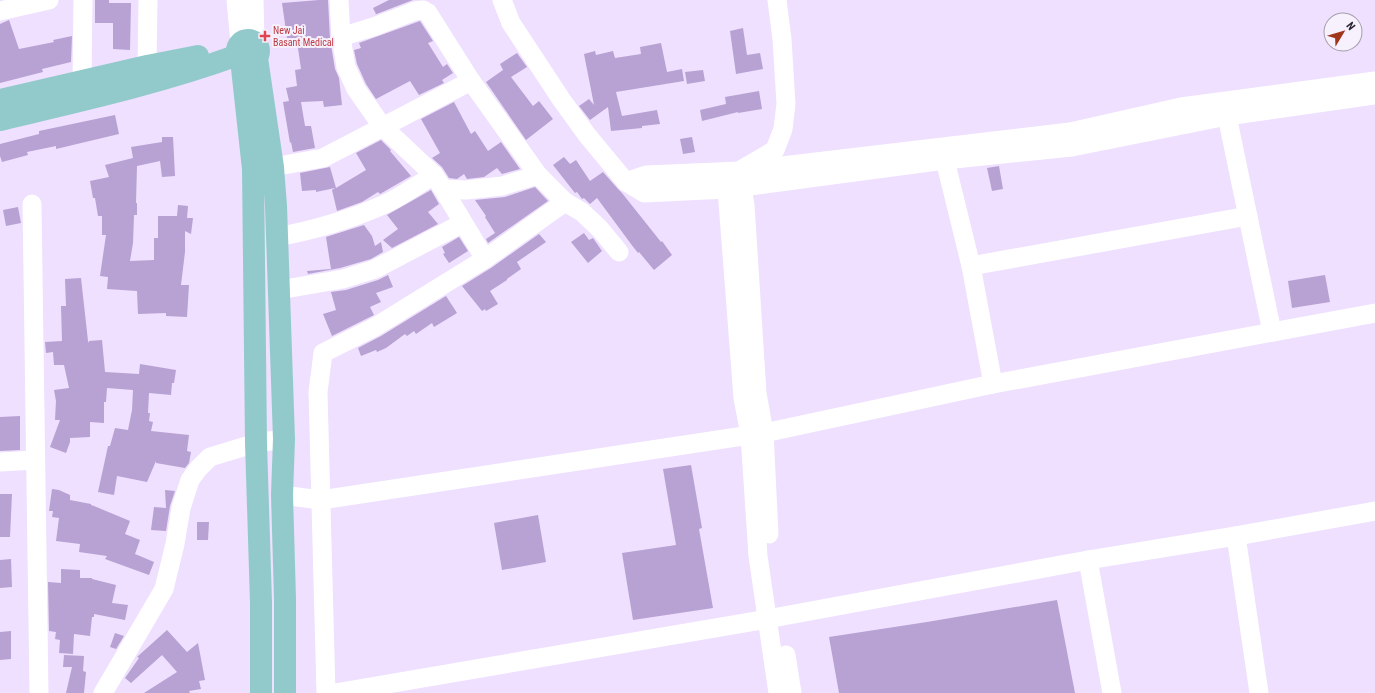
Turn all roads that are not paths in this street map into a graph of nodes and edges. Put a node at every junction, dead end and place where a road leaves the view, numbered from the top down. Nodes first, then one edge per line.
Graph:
1 (49, 0) edge
2 (83, 0) edge
3 (148, 0) edge
4 (236, 0) edge
5 (254, 0) edge
6 (339, 0) edge
7 (502, 0) edge
8 (777, 0) edge
9 (0, 11) edge
10 (341, 37) junction
11 (244, 51) junction
12 (147, 66) junction
13 (82, 81) junction
14 (471, 81) junction
15 (1375, 81) edge
16 (1375, 95) edge
17 (0, 100) edge
18 (1227, 116) junction
19 (0, 120) edge
20 (382, 126) junction
21 (945, 160) junction
22 (263, 168) junction
23 (538, 175) junction
24 (438, 182) junction
25 (736, 182) junction
26 (565, 202) junction
27 (32, 204) dead end
28 (1248, 216) junction
29 (463, 223) junction
30 (277, 237) junction
31 (619, 252) dead end
32 (485, 259) junction
33 (971, 266) junction
34 (279, 290) junction
35 (1375, 313) edge
36 (1272, 332) junction
37 (993, 384) junction
38 (757, 434) junction
39 (284, 439) junction
40 (256, 443) junction
41 (36, 460) junction
42 (0, 462) edge
43 (282, 495) junction
44 (322, 500) junction
45 (1375, 511) edge
46 (1236, 536) junction
47 (1088, 560) junction
48 (773, 618) junction
49 (39, 693) edge
50 (103, 693) edge
51 (262, 693) edge
52 (285, 693) edge
53 (326, 693) edge
54 (335, 693) edge
55 (778, 693) edge
56 (792, 693) edge
57 (1112, 693) edge
58 (1259, 693) edge

1 - 9 street
2 - 13 street
3 - 12 street
4 - 11 street
5 - 11 street
6 - 10 street
7 - 25 street
8 - 25 street
10 - 14 street
10 - 20 street
11 - 12 main road
11 - 19 main road
11 - 22 main road
12 - 13 main road
13 - 17 main road
14 - 20 street
14 - 23 street
15 - 25 street
16 - 18 street
18 - 21 street
18 - 28 street
20 - 22 street
20 - 24 street
21 - 25 street
21 - 33 street
22 - 30 main road
22 - 40 main road
23 - 24 street
23 - 26 street
24 - 29 street
24 - 30 street
25 - 38 street
26 - 31 street
26 - 32 street
27 - 41 street
28 - 33 street
28 - 36 street
29 - 32 street
29 - 34 street
30 - 34 main road
32 - 44 street
33 - 37 street
34 - 39 main road
35 - 36 street
36 - 37 street
37 - 38 street
38 - 44 street
38 - 48 street
39 - 40 street
39 - 43 main road
40 - 50 street
40 - 51 main road
41 - 42 street
41 - 49 street
43 - 44 street
43 - 52 main road
44 - 53 street
45 - 46 street
46 - 47 street
46 - 58 street
47 - 48 street
47 - 57 street
48 - 54 street
48 - 55 street
48 - 56 street

